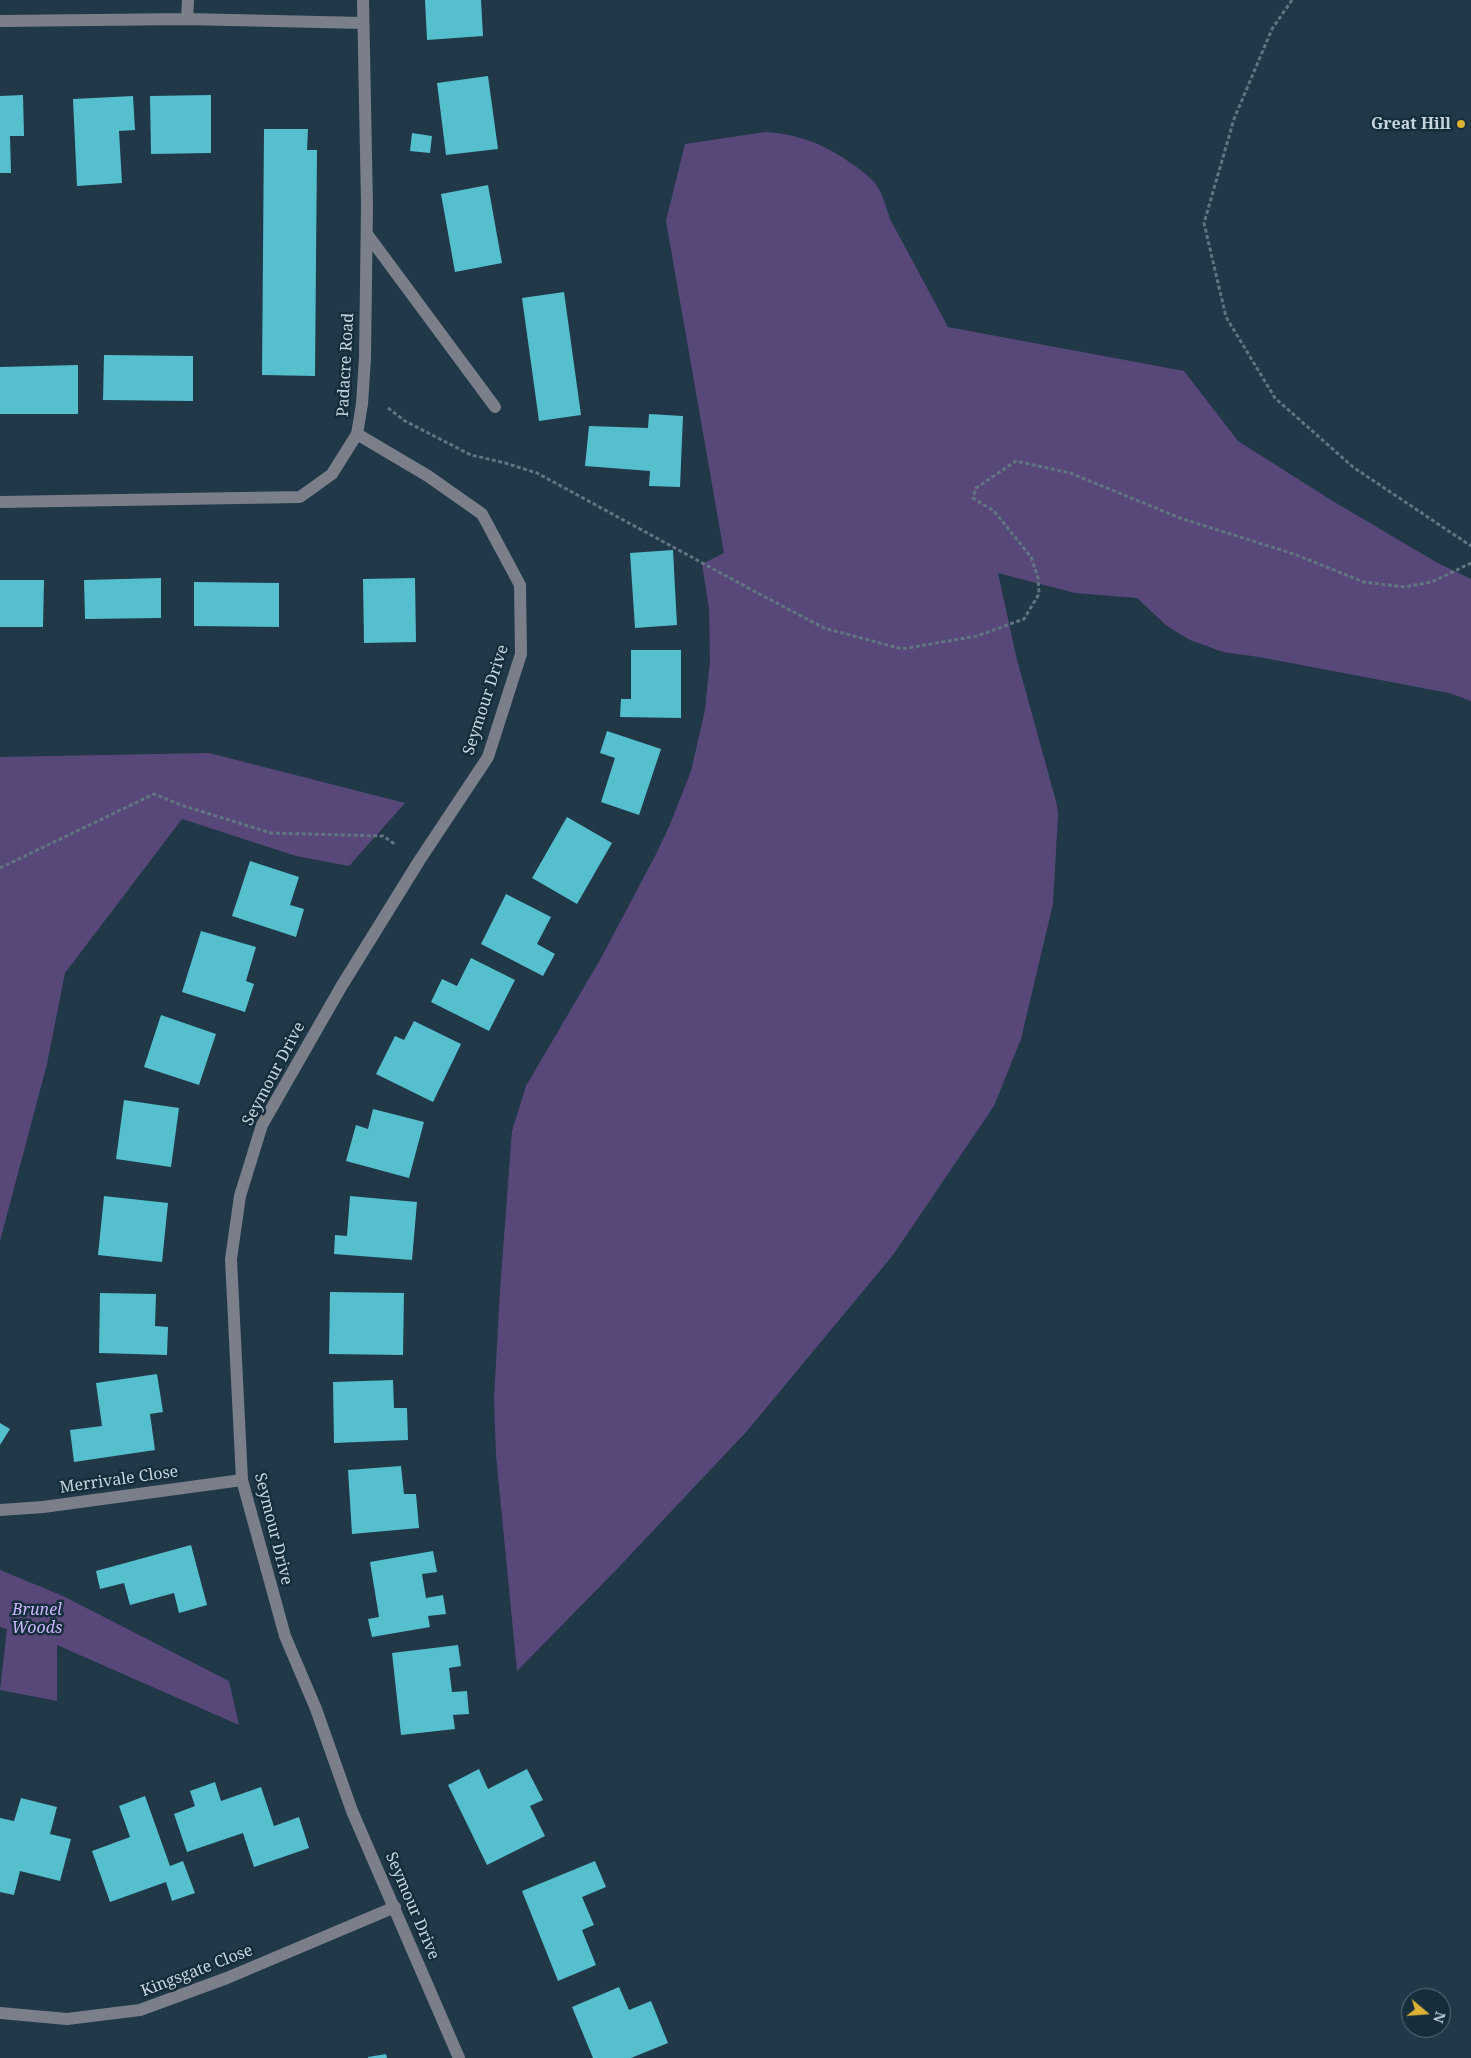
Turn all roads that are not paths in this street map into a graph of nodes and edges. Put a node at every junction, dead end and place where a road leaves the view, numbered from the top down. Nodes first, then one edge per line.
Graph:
1 (188, 0) edge
2 (363, 0) edge
3 (187, 19) junction
4 (0, 21) edge
5 (363, 24) junction
6 (367, 234) junction
7 (495, 407) dead end
8 (357, 434) junction
9 (0, 502) edge
10 (242, 1480) junction
11 (0, 1510) edge
12 (395, 1907) junction
13 (0, 2013) edge
14 (459, 2058) edge

1 - 3 street
2 - 5 street, Padacre Road
3 - 4 street
3 - 5 street
5 - 6 street, Padacre Road
6 - 7 street
6 - 8 street, Padacre Road
8 - 9 street, Padacre Road
8 - 10 street, Seymour Drive
10 - 11 street, Merrivale Close
10 - 12 street, Seymour Drive
12 - 13 street, Kingsgate Close
12 - 14 street, Seymour Drive

